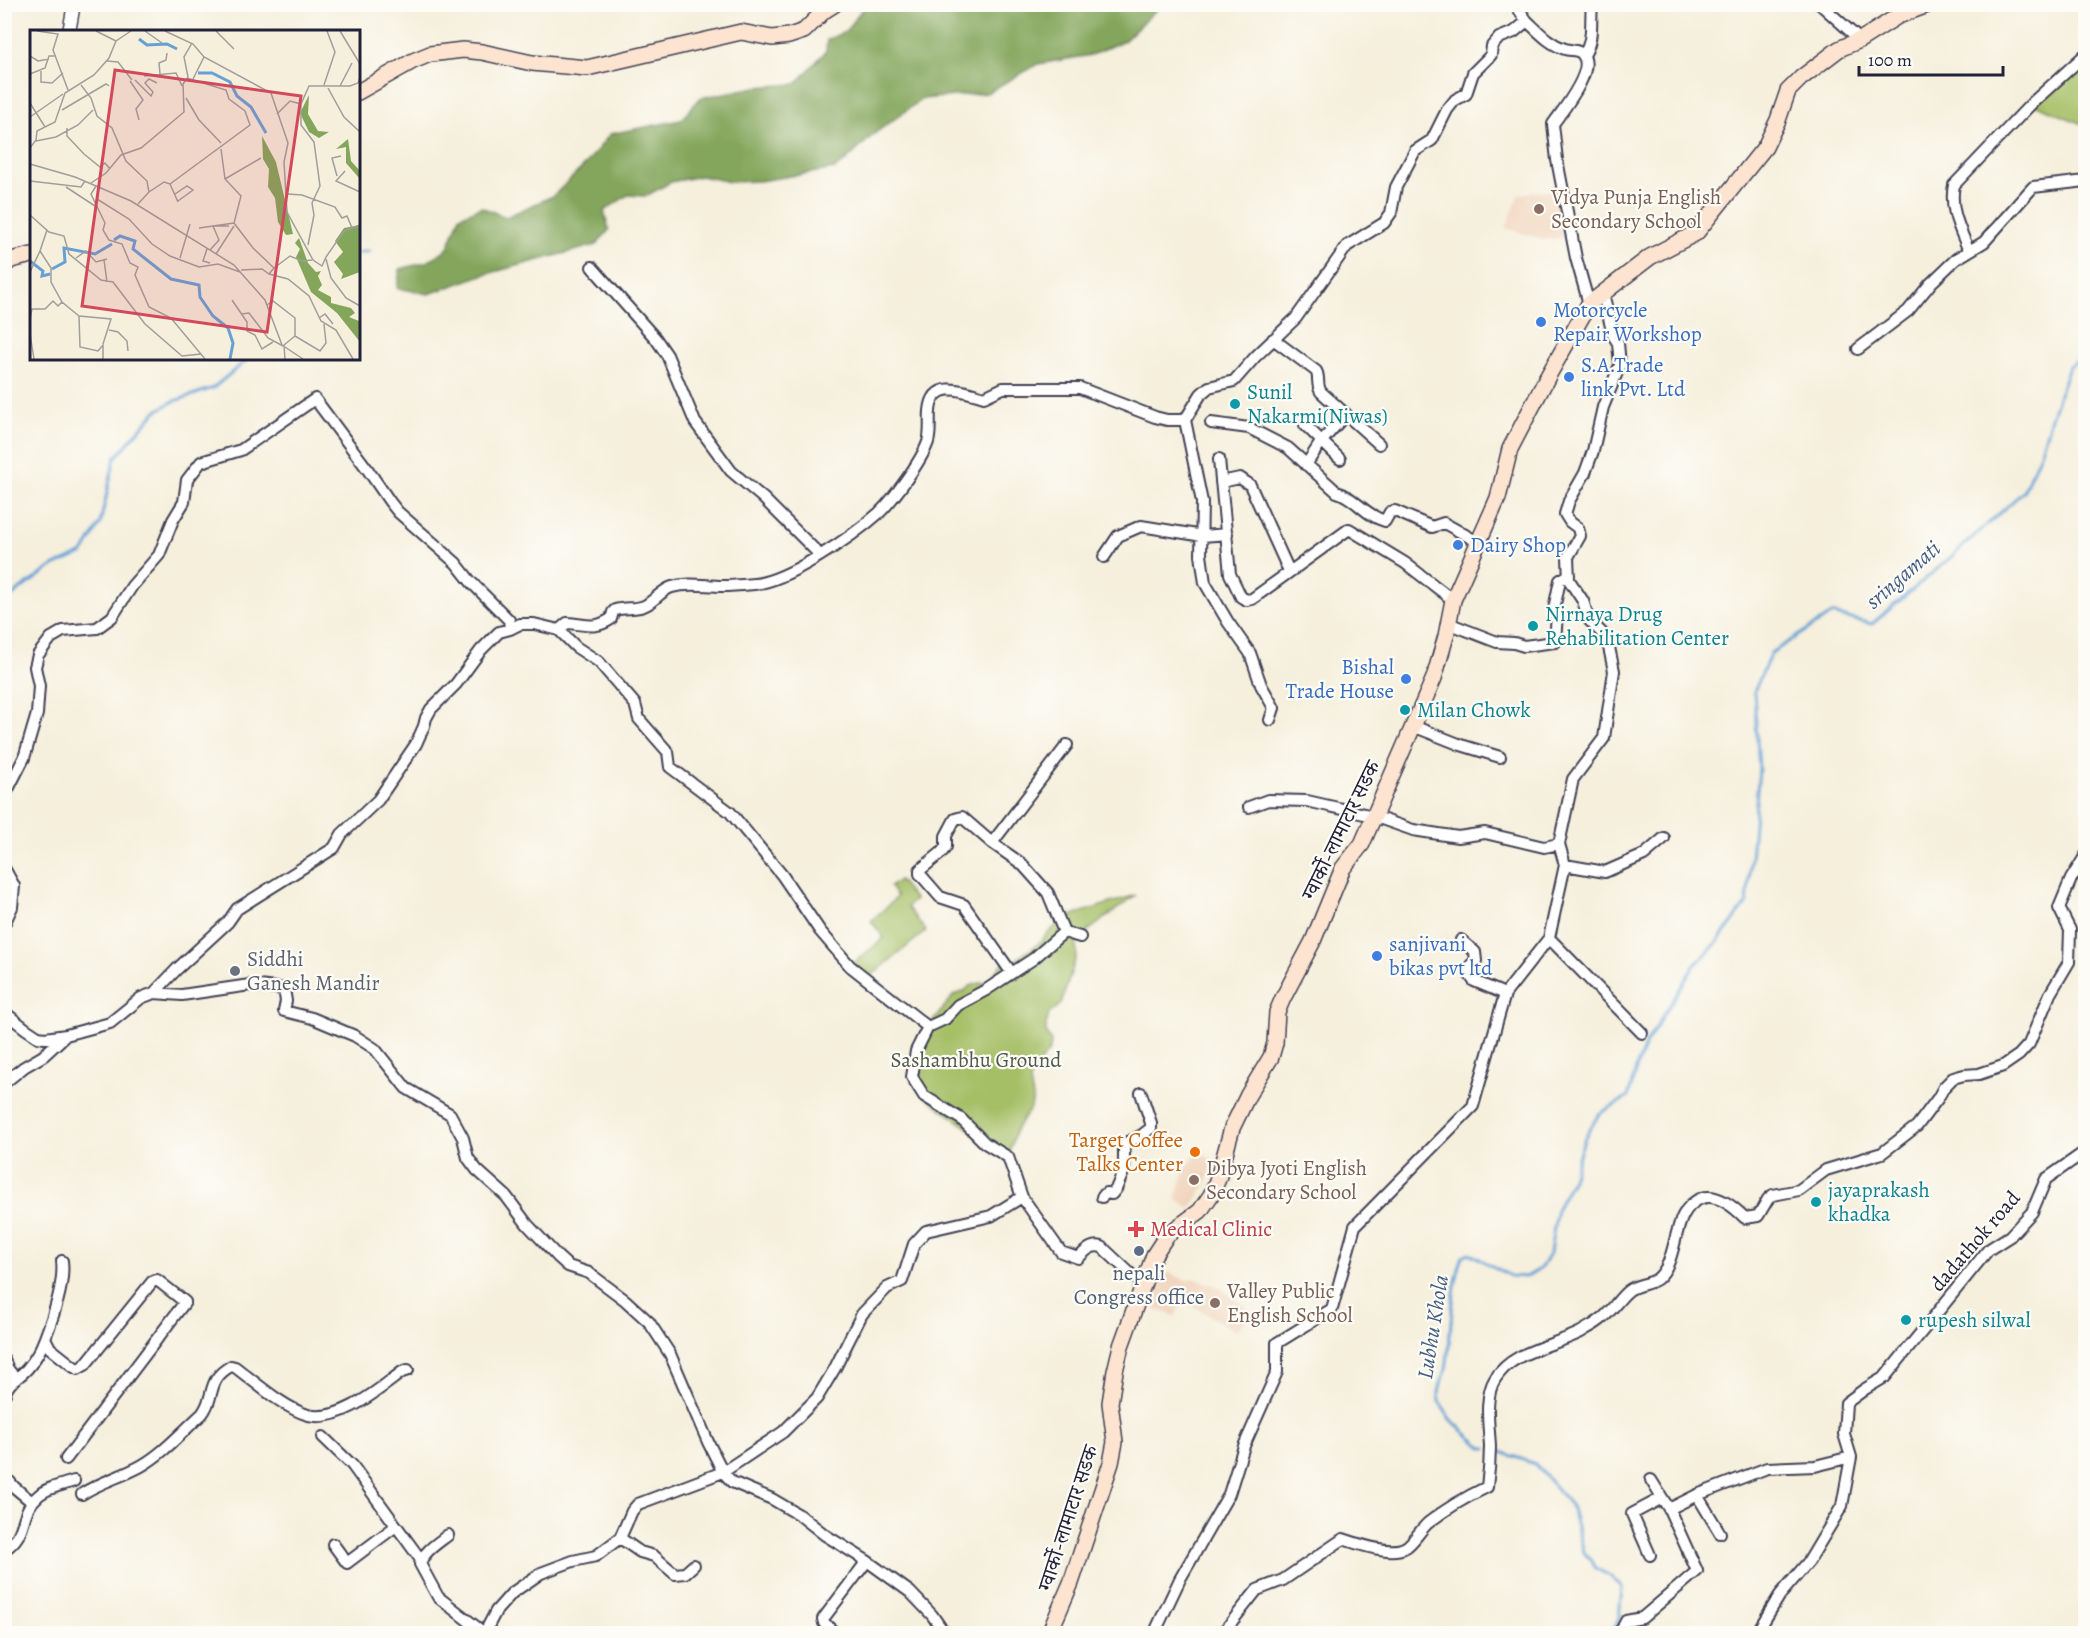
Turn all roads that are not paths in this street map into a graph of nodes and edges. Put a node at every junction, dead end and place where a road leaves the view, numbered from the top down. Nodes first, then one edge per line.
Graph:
1 (74, 4) edge
2 (835, 4) edge
3 (1515, 4) edge
4 (1592, 4) edge
5 (1820, 4) edge
6 (1930, 4) edge
7 (1527, 21) junction
8 (69, 30) edge
9 (1860, 40) junction
10 (2085, 54) edge
11 (1584, 55) junction
12 (360, 91) edge
13 (2085, 181) edge
14 (1969, 251) junction
15 (30, 255) edge
16 (4, 266) edge
17 (592, 267) dead end
18 (1603, 293) junction
19 (1589, 304) junction
20 (1273, 339) junction
21 (1858, 349) dead end
22 (1346, 414) junction
23 (1185, 420) junction
24 (1211, 423) dead end
25 (1305, 425) dead end
26 (1321, 442) junction
27 (1379, 444) dead end
28 (1219, 459) dead end
29 (1340, 459) dead end
30 (1306, 465) junction
31 (1221, 482) junction
32 (1227, 534) junction
33 (1203, 536) junction
34 (1478, 542) junction
35 (820, 555) junction
36 (1104, 557) dead end
37 (1289, 571) junction
38 (1569, 575) junction
39 (1453, 600) junction
40 (1448, 623) junction
41 (510, 630) junction
42 (559, 630) junction
43 (1270, 720) dead end
44 (1413, 726) junction
45 (1067, 745) dead end
46 (1500, 757) dead end
47 (4, 796) edge
48 (1249, 807) dead end
49 (1373, 816) junction
50 (1664, 838) dead end
51 (992, 843) junction
52 (1559, 844) junction
53 (2085, 855) edge
54 (1565, 866) junction
55 (4, 868) edge
56 (4, 924) edge
57 (1064, 932) junction
58 (1080, 937) dead end
59 (1549, 938) junction
60 (1461, 940) dead end
61 (1011, 972) junction
62 (154, 993) junction
63 (1505, 994) junction
64 (4, 1012) edge
65 (928, 1027) junction
66 (1642, 1033) dead end
67 (66, 1035) junction
68 (4, 1083) edge
69 (1141, 1093) dead end
70 (2085, 1151) edge
71 (1022, 1197) junction
72 (1102, 1197) dead end
73 (62, 1261) dead end
74 (1143, 1282) junction
75 (45, 1338) junction
76 (4, 1360) edge
77 (408, 1370) dead end
78 (16, 1379) junction
79 (5, 1394) edge
80 (322, 1437) dead end
81 (1851, 1457) junction
82 (66, 1459) dead end
83 (723, 1472) junction
84 (4, 1475) edge
85 (1651, 1480) dead end
86 (74, 1481) dead end
87 (81, 1494) dead end
88 (1697, 1495) junction
89 (1662, 1498) junction
90 (32, 1502) junction
91 (1669, 1509) junction
92 (396, 1526) junction
93 (1720, 1533) dead end
94 (448, 1535) dead end
95 (620, 1538) junction
96 (333, 1544) dead end
97 (4, 1550) edge
98 (1650, 1555) dead end
99 (421, 1560) junction
100 (867, 1560) junction
101 (694, 1565) dead end
102 (484, 1633) edge
103 (836, 1634) edge
104 (945, 1634) edge
105 (1049, 1634) edge
106 (1154, 1634) edge
107 (1222, 1634) edge
108 (1619, 1634) edge
109 (1756, 1634) edge

1 - 8 street
2 - 12 main road
3 - 7 street
4 - 11 street
5 - 9 street
6 - 9 main road, ग्वार्को-लामाटार सडक
7 - 11 street
7 - 20 street
9 - 18 main road, ग्वार्को-लामाटार सडक
10 - 14 street
11 - 19 street
13 - 14 street
14 - 21 street
15 - 16 main road
17 - 35 street
18 - 19 main road, ग्वार्को-लामाटार सडक
18 - 38 street
19 - 34 main road, ग्वार्को-लामाटार सडक
20 - 22 street
20 - 23 street
22 - 26 street
22 - 27 street
23 - 33 street
23 - 35 street
24 - 30 street
25 - 26 street
26 - 29 street
26 - 30 street
28 - 31 street
30 - 34 street
31 - 32 street
31 - 37 street
32 - 33 street
32 - 37 street
33 - 36 street
33 - 43 street
34 - 39 main road, ग्वार्को-लामाटार सडक
35 - 42 street
37 - 39 street
38 - 40 street
38 - 52 street
39 - 40 main road, ग्वार्को-लामाटार सडक
40 - 44 main road, ग्वार्को-लामाटार सडक
41 - 42 street
41 - 47 street
41 - 62 street
42 - 65 street
44 - 46 street
44 - 49 main road, ग्वार्को-लामाटार सडक
45 - 51 street
48 - 49 street
49 - 52 street
49 - 74 main road, ग्वार्को-लामाटार सडक
50 - 54 street
51 - 57 street
51 - 61 street
52 - 54 street
53 - 107 street
54 - 59 street
55 - 56 street
57 - 58 street
57 - 61 street
59 - 63 street
59 - 66 street
60 - 63 street
61 - 65 street
62 - 67 street
62 - 83 street
63 - 106 street
64 - 67 street
65 - 71 street
67 - 68 street
69 - 72 street
70 - 81 street, dadathok road
71 - 74 street
71 - 83 street
73 - 75 street
74 - 105 main road, ग्वार्को-लामाटार सडक
75 - 78 street
75 - 82 street
76 - 78 street
77 - 87 street
78 - 79 street
80 - 92 street
81 - 88 street
81 - 109 street, dadathok road
83 - 95 street
83 - 100 street
84 - 90 street
85 - 89 street
86 - 90 street
88 - 91 street
88 - 93 street
89 - 91 street
89 - 98 street
90 - 97 street
91 - 108 street
92 - 96 street
92 - 99 street
94 - 99 street
95 - 101 street
95 - 102 street
99 - 102 street
100 - 103 street
100 - 104 street

